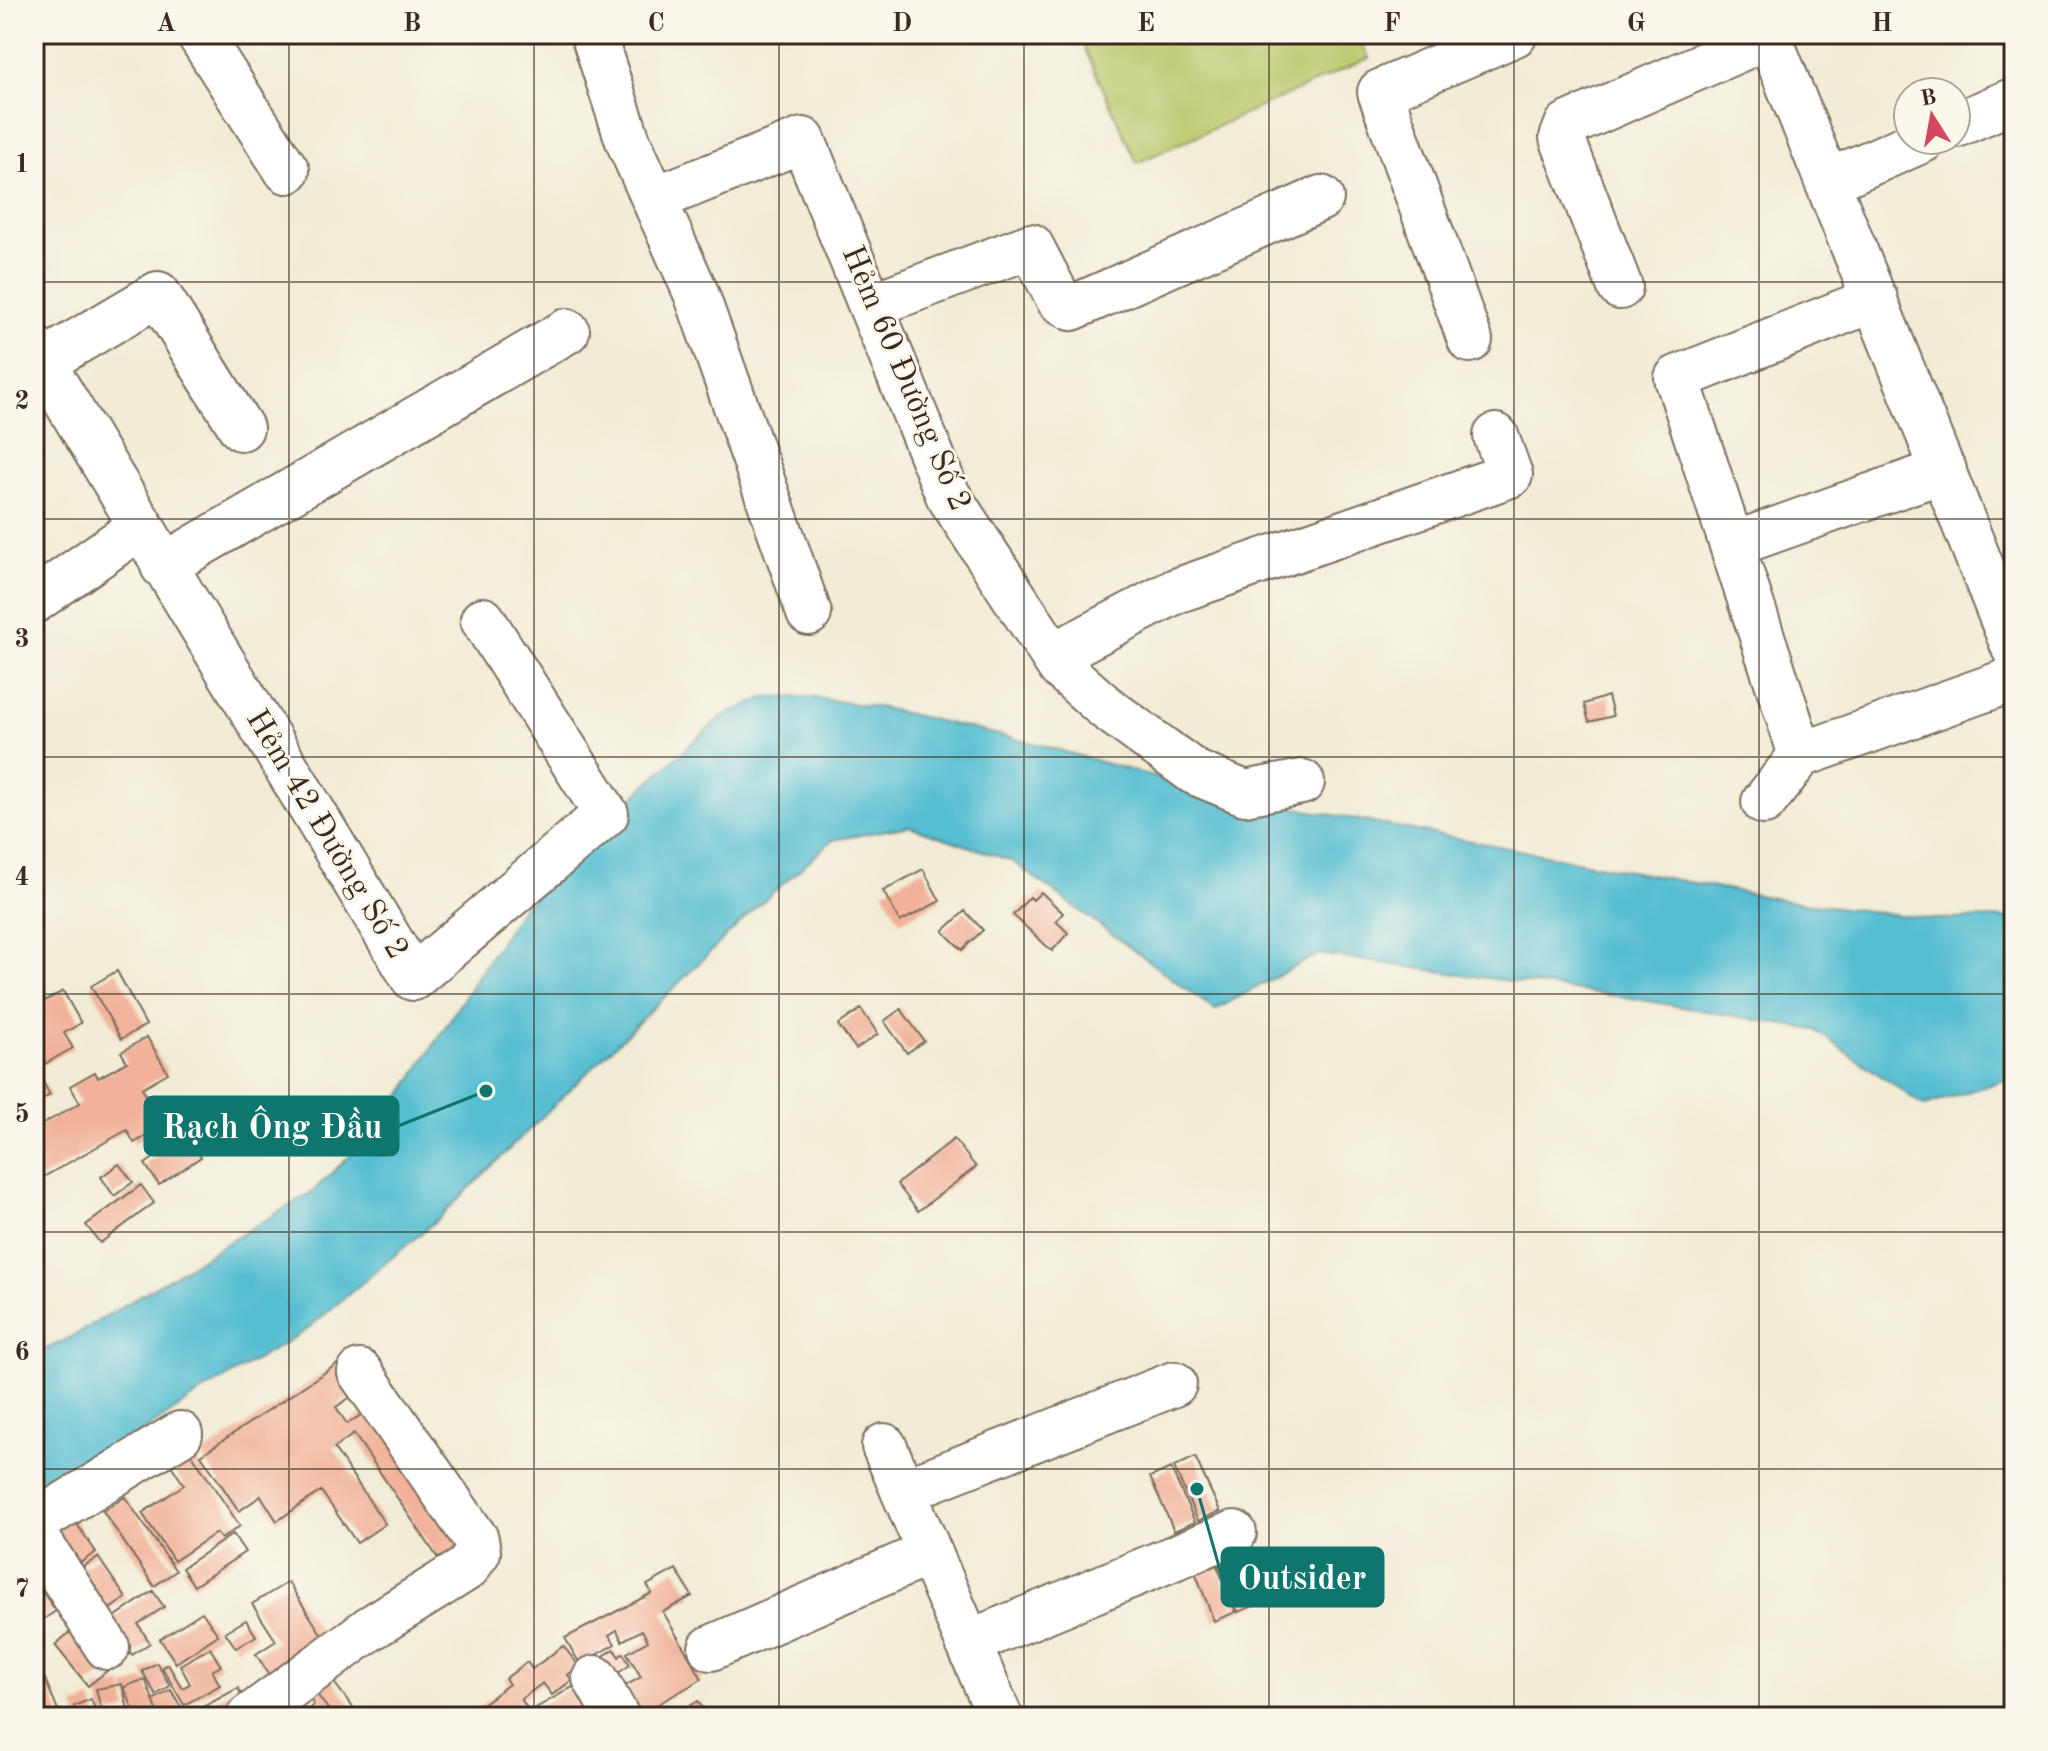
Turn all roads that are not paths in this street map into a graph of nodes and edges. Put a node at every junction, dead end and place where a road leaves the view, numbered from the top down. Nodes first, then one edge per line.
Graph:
1 (199, 34) edge
2 (593, 34) edge
3 (1515, 34) edge
4 (1770, 35) edge
5 (2014, 100) edge
6 (1972, 118) edge
7 (1892, 154) edge
8 (287, 171) dead end
9 (1827, 182) junction
10 (1321, 198) dead end
11 (654, 199) junction
12 (1620, 287) dead end
13 (1875, 299) junction
14 (872, 305) junction
15 (567, 331) dead end
16 (1470, 340) dead end
17 (38, 355) edge
18 (241, 428) dead end
19 (1496, 436) dead end
20 (1944, 470) junction
21 (140, 527) junction
22 (1732, 545) junction
23 (163, 566) junction
24 (34, 601) edge
25 (809, 613) dead end
26 (483, 620) dead end
27 (2014, 648) edge
28 (1054, 655) junction
29 (2014, 679) edge
30 (1801, 755) junction
31 (1302, 782) dead end
32 (1764, 802) dead end
33 (360, 1372) dead end
34 (1174, 1384) dead end
35 (180, 1434) dead end
36 (884, 1446) dead end
37 (903, 1491) junction
38 (34, 1523) edge
39 (34, 1533) edge
40 (1234, 1533) dead end
41 (929, 1553) junction
42 (968, 1643) junction
43 (107, 1647) dead end
44 (711, 1648) dead end
45 (595, 1678) dead end
46 (249, 1717) edge
47 (617, 1717) edge
48 (1000, 1717) edge

1 - 8 street
2 - 11 street
3 - 16 street
4 - 9 street
4 - 12 street
5 - 6 street
7 - 9 street
9 - 13 street
10 - 14 street
11 - 14 street, Hẻm 60 Đường Số 2
11 - 25 street
13 - 20 street
13 - 22 street
14 - 28 street, Hẻm 60 Đường Số 2
15 - 23 street
17 - 18 street, Hẻm 42 Đường Số 2
17 - 21 street, Hẻm 42 Đường Số 2
19 - 28 street
20 - 22 street
20 - 27 street
21 - 23 street, Hẻm 42 Đường Số 2
21 - 24 street
22 - 30 street
23 - 26 street, Hẻm 42 Đường Số 2
28 - 31 street, Hẻm 60 Đường Số 2
29 - 30 street
30 - 32 street
33 - 46 street
34 - 37 street
35 - 38 street
36 - 37 street
37 - 41 street
39 - 43 street
40 - 42 street
41 - 42 street
41 - 44 street
42 - 48 street
45 - 47 street

